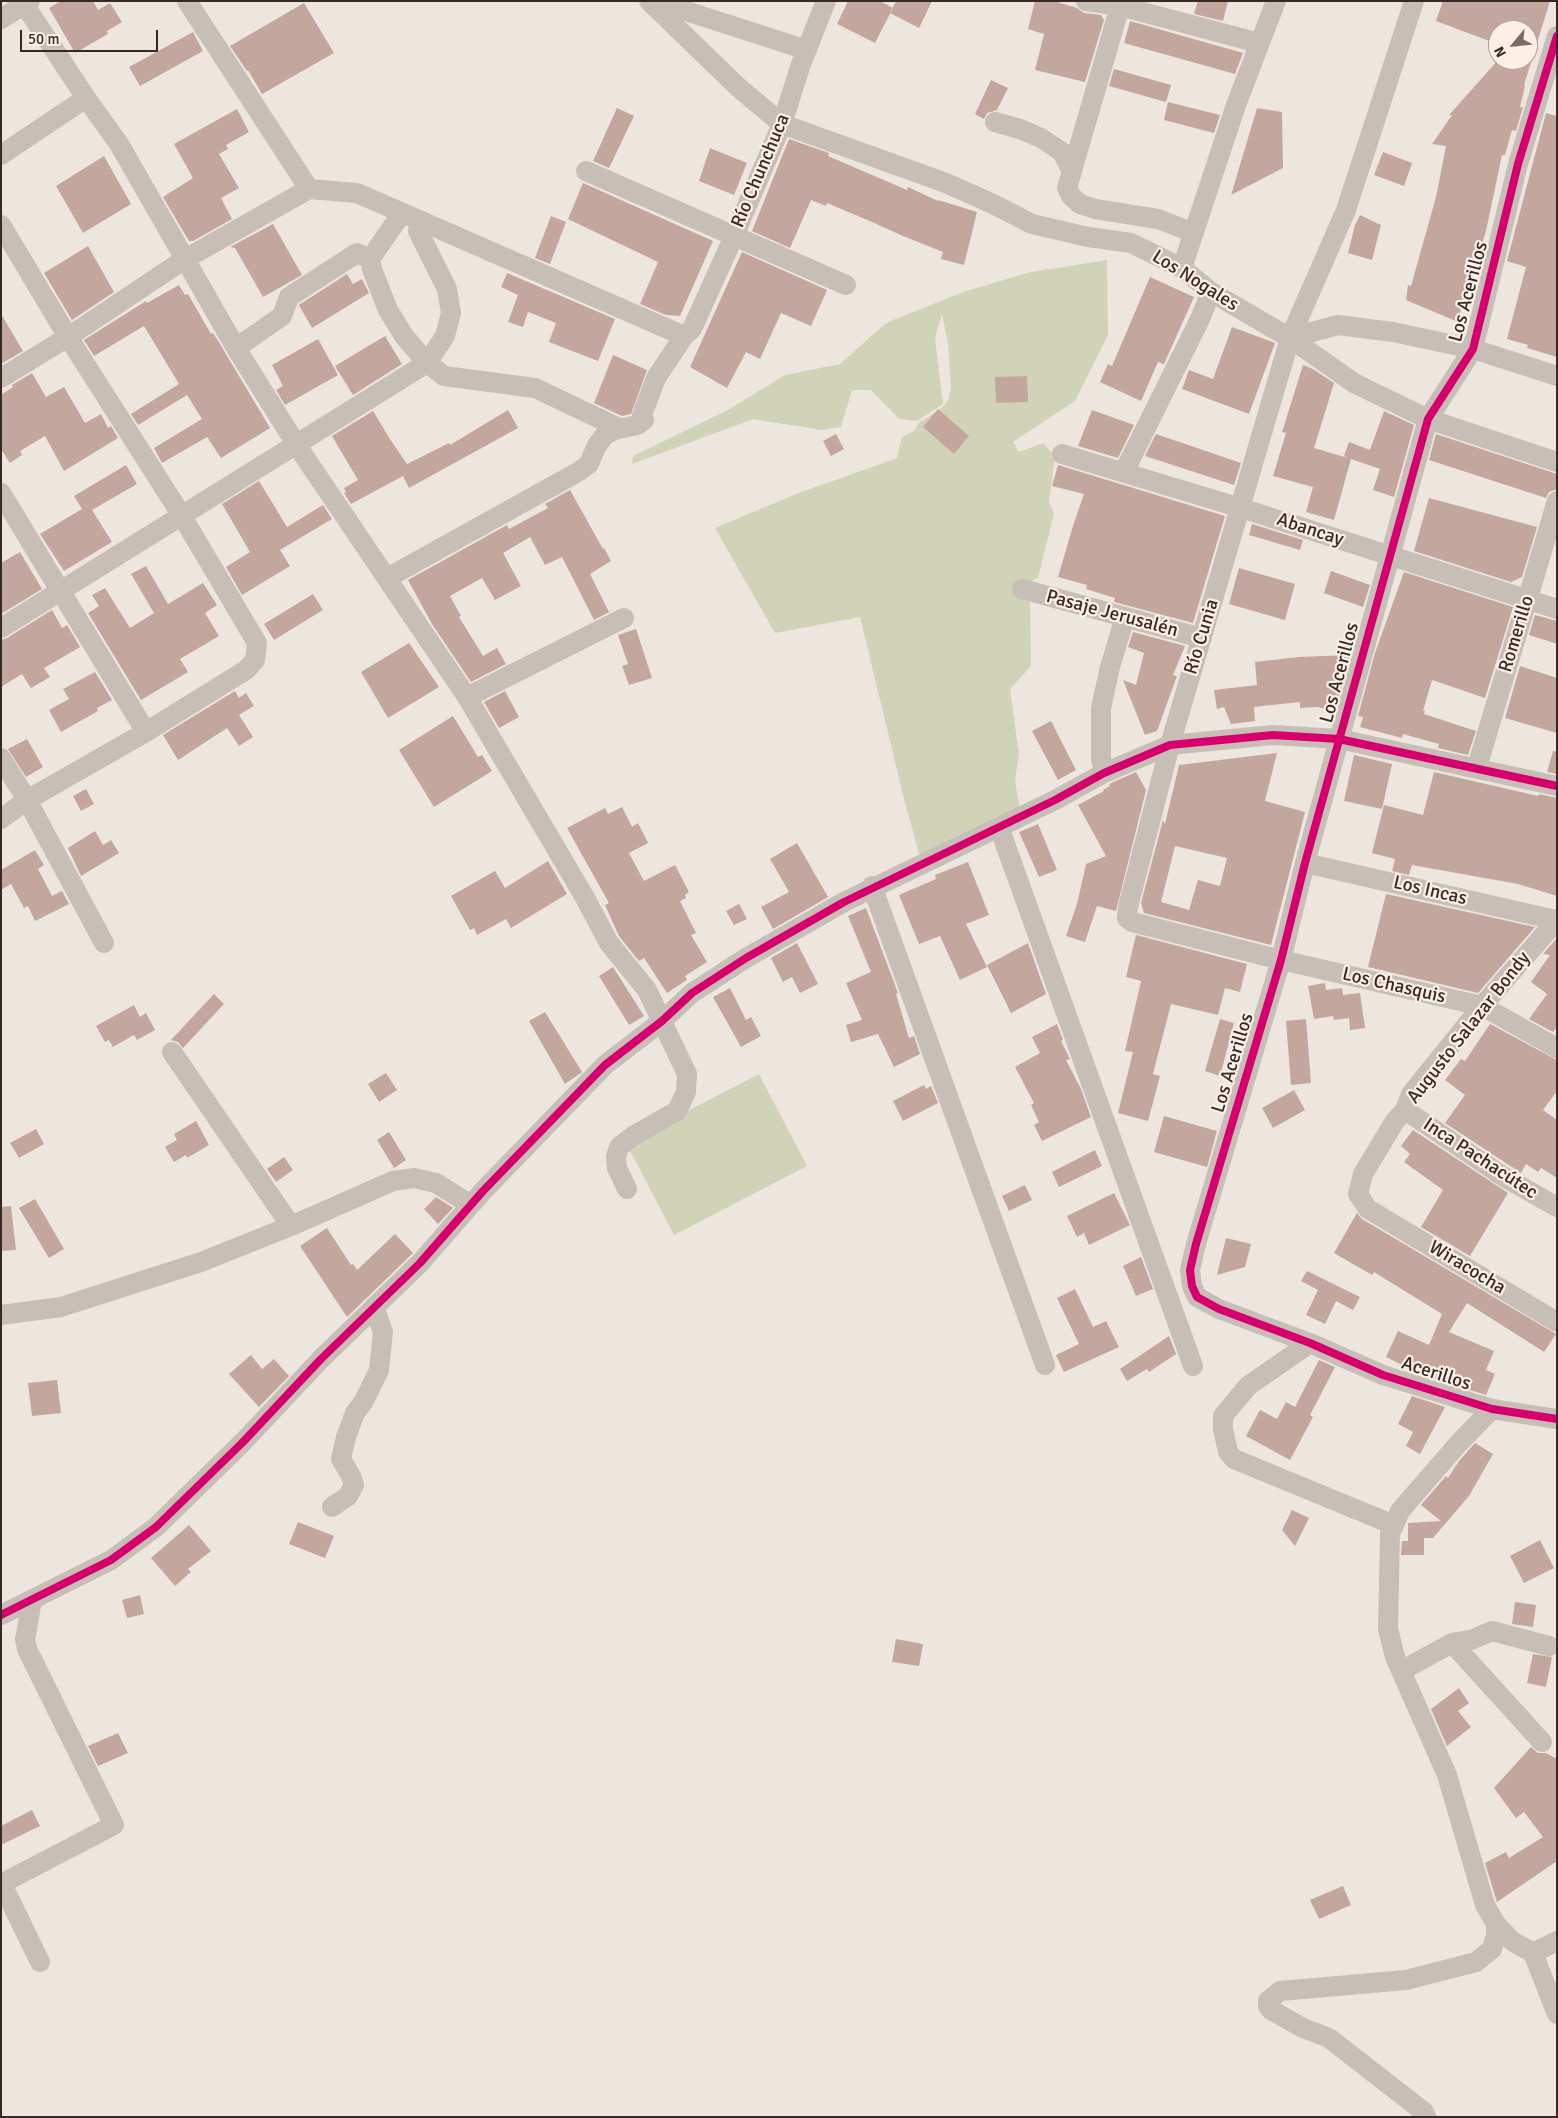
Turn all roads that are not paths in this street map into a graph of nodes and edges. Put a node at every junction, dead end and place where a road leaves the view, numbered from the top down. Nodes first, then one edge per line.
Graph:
1 (187, 1) edge
2 (649, 1) edge
3 (655, 1) edge
4 (826, 1) edge
5 (1086, 1) edge
6 (1276, 1) edge
7 (1414, 1) edge
8 (25, 3) edge
9 (1120, 6) junction
10 (1, 19) edge
11 (1557, 36) edge
12 (1259, 43) junction
13 (807, 50) junction
14 (86, 98) junction
15 (995, 122) dead end
16 (782, 124) junction
17 (1, 155) edge
18 (586, 171) dead end
19 (1072, 171) junction
20 (309, 189) junction
21 (402, 213) junction
22 (427, 224) junction
23 (1, 225) edge
24 (1194, 233) junction
25 (734, 236) junction
26 (185, 259) junction
27 (370, 259) junction
28 (1182, 268) junction
29 (846, 286) dead end
30 (1211, 292) junction
31 (684, 336) junction
32 (68, 337) junction
33 (1290, 338) junction
34 (236, 348) junction
35 (1473, 349) junction
36 (426, 364) junction
37 (1557, 376) edge
38 (1, 378) edge
39 (1428, 420) junction
40 (619, 428) junction
41 (296, 444) junction
42 (1062, 454) dead end
43 (1557, 462) edge
44 (1124, 472) junction
45 (1, 494) edge
46 (1557, 501) edge
47 (1241, 508) junction
48 (182, 516) junction
49 (1389, 556) junction
50 (387, 578) junction
51 (1022, 589) dead end
52 (59, 592) junction
53 (1526, 601) junction
54 (1557, 609) edge
55 (1125, 617) junction
56 (624, 618) dead end
57 (1, 628) edge
58 (1202, 638) junction
59 (467, 698) junction
60 (146, 732) junction
61 (1339, 739) junction
62 (1170, 745) junction
63 (1, 758) edge
64 (1476, 767) junction
65 (1104, 773) junction
66 (1557, 786) edge
67 (27, 800) junction
68 (1, 819) edge
69 (999, 827) junction
70 (1304, 863) junction
71 (872, 886) junction
72 (1556, 920) edge
73 (104, 943) dead end
74 (1281, 960) junction
75 (1482, 1006) junction
76 (662, 1021) junction
77 (1557, 1048) edge
78 (172, 1052) dead end
79 (1405, 1110) junction
80 (627, 1189) dead end
81 (471, 1205) junction
82 (1557, 1207) edge
83 (1377, 1213) joint
84 (291, 1226) junction
85 (374, 1307) junction
86 (1, 1315) edge
87 (1557, 1322) edge
88 (1310, 1343) junction
89 (1045, 1365) dead end
90 (1193, 1366) dead end
91 (1492, 1409) junction
92 (1557, 1420) edge
93 (332, 1507) dead end
94 (1394, 1525) junction
95 (32, 1602) junction
96 (1, 1616) edge
97 (1452, 1643) junction
98 (1548, 1646) dead end
99 (1401, 1671) junction
100 (1542, 1742) dead end
101 (1, 1883) edge
102 (1496, 1924) junction
103 (1557, 1941) edge
104 (1533, 1953) junction
105 (40, 1962) dead end
106 (1557, 2014) edge
107 (1426, 2117) edge

1 - 20 street
2 - 16 street
3 - 13 street
4 - 13 street, Río Chunchuca
5 - 9 street
6 - 12 street
7 - 33 street, Río Cunia
8 - 10 street
8 - 14 street
9 - 12 street
9 - 19 street
11 - 35 street, Los Acerillos
12 - 24 street
13 - 16 street, Río Chunchuca
14 - 17 street
14 - 26 street
15 - 19 street
16 - 25 street, Río Chunchuca
16 - 28 street, Los Nogales
18 - 25 street
19 - 24 street
20 - 21 street
20 - 26 street
21 - 22 street
21 - 27 street
22 - 31 street
22 - 36 street
23 - 32 street
24 - 28 street
25 - 29 street
25 - 31 street, Río Chunchuca
26 - 32 street
26 - 34 street
27 - 34 street
27 - 36 street
28 - 30 street, Los Nogales
30 - 33 street, Los Nogales
30 - 44 street
31 - 40 street, Río Chunchuca
32 - 38 street
32 - 48 street
33 - 35 street
33 - 39 street, Los Nogales
33 - 47 street, Río Cunia
34 - 41 street
35 - 37 street
35 - 39 street, Los Acerillos
36 - 40 street
36 - 41 street
39 - 43 street, Los Nogales
39 - 49 street, Los Acerillos
40 - 50 street
41 - 48 street
41 - 50 street
42 - 44 street, Abancay
44 - 47 street, Abancay
45 - 52 street
46 - 53 street, Romerillo
47 - 49 street, Abancay
47 - 58 street, Río Cunia
48 - 52 street
48 - 60 street
49 - 53 street, Abancay
49 - 61 street, Los Acerillos
50 - 59 street
51 - 55 street, Pasaje Jerusalén
52 - 57 street
52 - 60 street
53 - 54 street, Abancay
53 - 64 street, Romerillo
55 - 58 street, Pasaje Jerusalén
55 - 65 street
56 - 59 street
58 - 62 street, Río Cunia
59 - 76 street
60 - 67 street
61 - 62 street
61 - 64 street
61 - 70 street, Los Acerillos
62 - 65 street
62 - 74 street, Río Cunia
63 - 67 street
64 - 66 street
65 - 69 street
67 - 68 street
67 - 73 street
69 - 71 street
69 - 90 street
70 - 72 street, Los Incas
70 - 74 street, Los Acerillos
71 - 76 street
71 - 89 street
72 - 75 street, Augusto Salazar Bondy
74 - 75 street, Los Chasquis
74 - 88 street, Los Acerillos
75 - 77 street, Los Chasquis
75 - 79 street, Augusto Salazar Bondy
76 - 80 street
76 - 81 street
78 - 84 street
79 - 82 street, Inca Pachacútec
79 - 83 street, Augusto Salazar Bondy
81 - 84 street
81 - 85 street
83 - 87 street, Wiracocha
84 - 86 street
85 - 93 street
85 - 95 street
88 - 91 street, Acerillos
88 - 94 street
91 - 92 street, Acerillos
91 - 94 street
94 - 99 street
95 - 96 street
95 - 101 street
97 - 98 street
97 - 99 street
97 - 100 street
99 - 102 street
101 - 105 street
102 - 104 street
102 - 107 street
103 - 104 street
104 - 106 street

